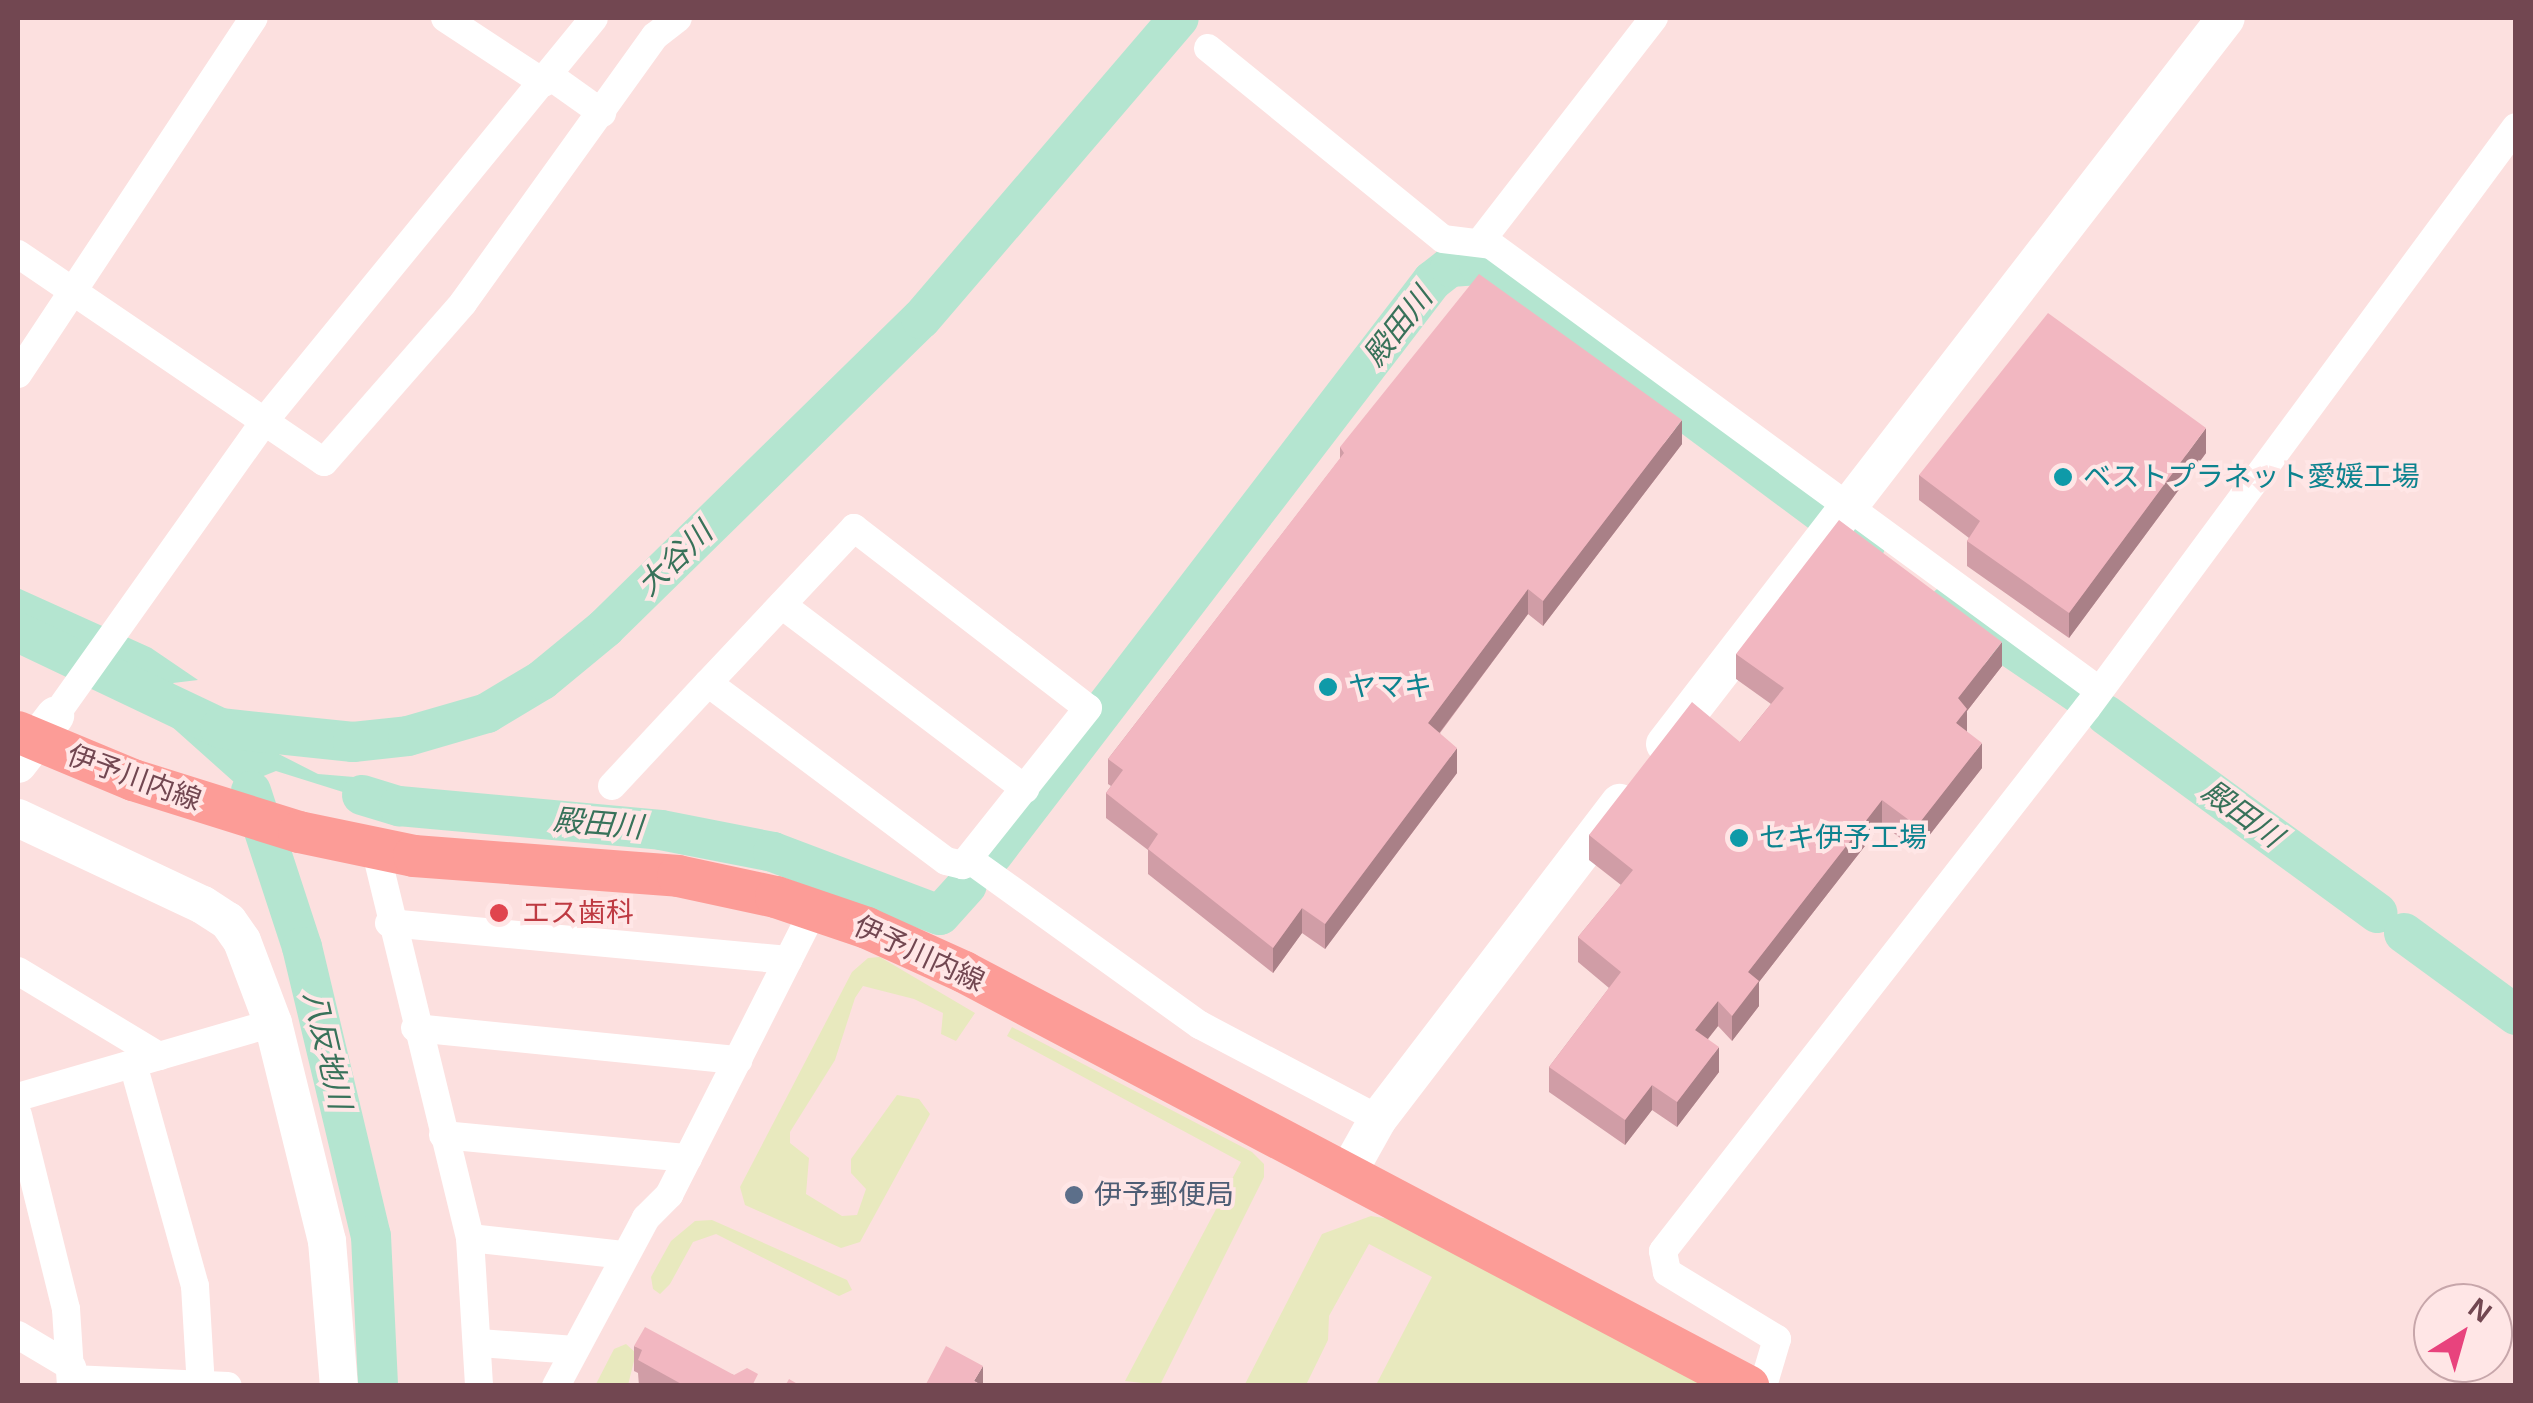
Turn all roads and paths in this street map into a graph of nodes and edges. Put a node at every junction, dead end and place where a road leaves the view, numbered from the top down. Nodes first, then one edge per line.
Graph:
1 (254, 18) edge
2 (445, 18) edge
3 (594, 18) edge
4 (678, 18) edge
5 (1654, 18) edge
6 (2226, 18) edge
7 (1208, 48) dead end
8 (547, 79) junction
9 (602, 113) junction
10 (2516, 127) edge
11 (1480, 242) junction
12 (18, 254) edge
13 (72, 290) junction
14 (18, 374) edge
15 (266, 419) junction
16 (1845, 510) junction
17 (782, 605) junction
18 (708, 683) junction
19 (2097, 689) junction
20 (31, 738) edge
21 (612, 786) dead end
22 (1025, 789) junction
23 (18, 818) edge
24 (375, 848) junction
25 (970, 860) junction
26 (814, 909) junction
27 (389, 923) junction
28 (788, 960) junction
29 (18, 971) edge
30 (273, 1023) junction
31 (415, 1028) junction
32 (146, 1060) junction
33 (738, 1060) junction
34 (18, 1097) edge
35 (18, 1116) edge
36 (1378, 1119) junction
37 (443, 1135) junction
38 (688, 1158) junction
39 (1346, 1176) junction
40 (470, 1238) junction
41 (626, 1256) junction
42 (18, 1335) edge
43 (479, 1343) junction
44 (575, 1350) junction
45 (71, 1377) edge
46 (210, 1385) edge
47 (339, 1386) edge
48 (479, 1386) edge
49 (556, 1386) edge
50 (1748, 1386) edge
51 (1763, 1386) edge

1 - 13 street
2 - 8 street
3 - 8 street
4 - 9 street
5 - 11 street
6 - 16 street
7 - 11 street
8 - 9 street
8 - 15 street
9 - 15 street
10 - 19 street
11 - 16 street
12 - 13 street
13 - 14 street
13 - 15 street
15 - 20 street
16 - 19 street
16 - 36 street
17 - 18 street
17 - 22 street
17 - 22 street
18 - 21 street
18 - 25 street
19 - 51 street
20 - 24 main road, 伊予川内線
22 - 25 street
23 - 30 street
24 - 26 main road, 伊予川内線
24 - 27 street
25 - 36 street
26 - 28 street
26 - 39 main road, 伊予川内線
27 - 28 street
27 - 31 street
28 - 33 street
29 - 32 street
30 - 32 street
30 - 47 street
31 - 33 street
31 - 37 street
32 - 34 street
32 - 46 street
33 - 38 street
35 - 45 street
36 - 39 street
37 - 38 street
37 - 40 street
38 - 41 street
39 - 50 main road, 伊予川内線
40 - 41 street
40 - 43 street
41 - 44 street
42 - 45 street
43 - 44 street
43 - 48 street
44 - 49 street
45 - 46 street

